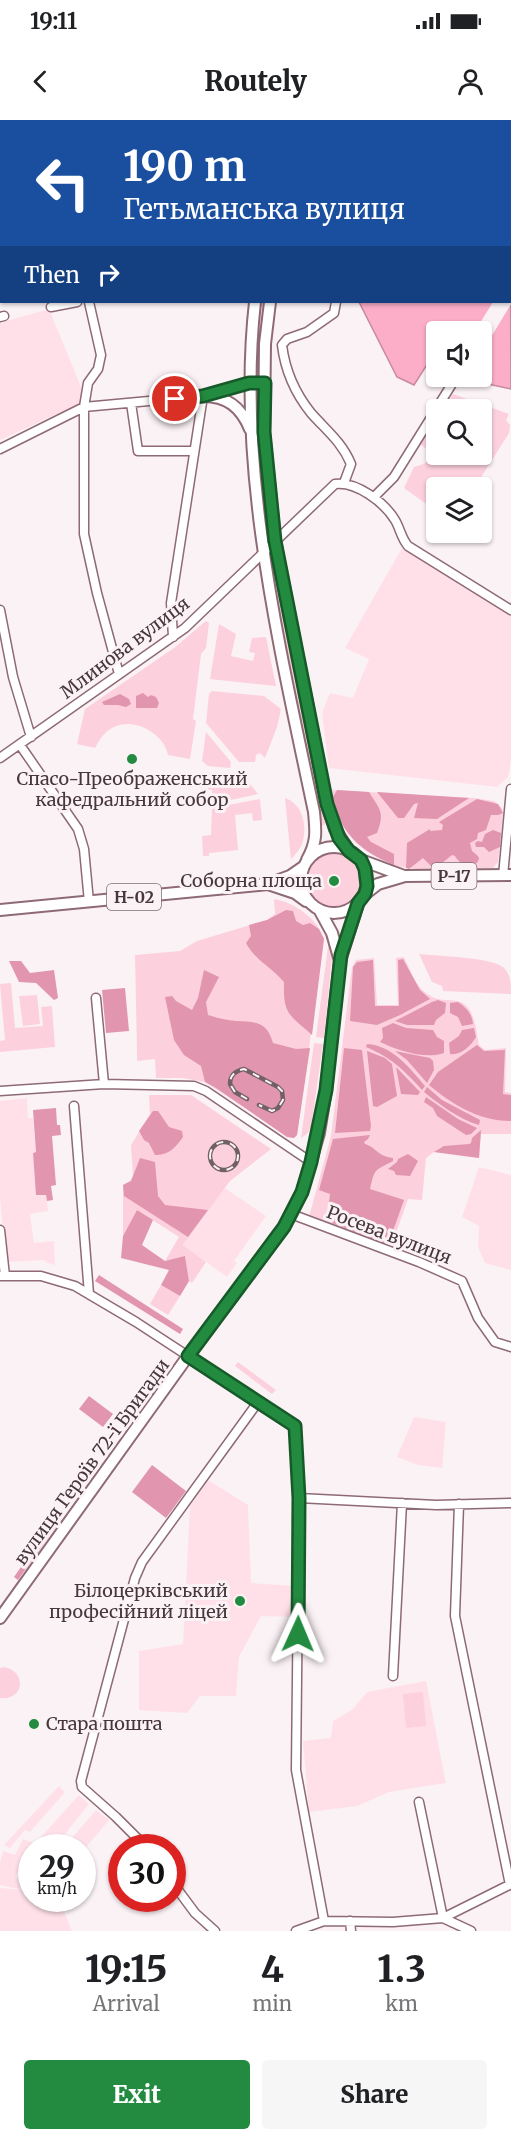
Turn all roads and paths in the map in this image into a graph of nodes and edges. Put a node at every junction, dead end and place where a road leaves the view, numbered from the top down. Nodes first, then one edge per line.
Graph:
1 (72, 303) edge
2 (89, 303) edge
3 (255, 303) edge
4 (270, 303) edge
5 (336, 303) edge
6 (51, 307) dead end
7 (249, 383) junction
8 (265, 383) junction
9 (450, 387) edge
10 (203, 396) junction
11 (131, 403) junction
12 (84, 407) junction
13 (252, 434) junction
14 (0, 449) edge
15 (194, 451) junction
16 (344, 483) junction
17 (374, 497) junction
18 (275, 541) junction
19 (264, 552) junction
20 (0, 610) edge
21 (511, 610) edge
22 (173, 637) junction
23 (119, 674) junction
24 (31, 737) junction
25 (20, 745) junction
26 (0, 758) edge
27 (511, 789) edge
28 (349, 851) junction
29 (361, 860) junction
30 (305, 864) junction
31 (507, 875) edge
32 (405, 876) junction
33 (268, 884) junction
34 (365, 894) junction
35 (89, 902) junction
36 (309, 902) junction
37 (358, 903) junction
38 (0, 910) edge
39 (320, 911) junction
40 (340, 961) junction
41 (96, 998) dead end
42 (104, 1084) junction
43 (0, 1091) edge
44 (74, 1106) dead end
45 (311, 1162) junction
46 (291, 1214) junction
47 (0, 1230) edge
48 (2, 1276) edge
49 (89, 1294) junction
50 (511, 1347) edge
51 (188, 1356) junction
52 (258, 1402) junction
53 (299, 1498) junction
54 (402, 1503) junction
55 (511, 1503) edge
56 (459, 1504) junction
57 (0, 1618) edge
58 (393, 1676) dead end
59 (419, 1802) dead end
60 (133, 1834) edge
61 (510, 1884) edge
62 (186, 1901) edge
63 (443, 1918) junction
64 (324, 1921) junction
65 (350, 1926) edge
66 (215, 1931) edge
67 (296, 1931) edge
68 (471, 1931) edge

1 - 6 street
2 - 12 street
3 - 7 main road
4 - 8 main road
5 - 16 street
7 - 8 street
7 - 10 street
7 - 13 main road
8 - 18 main road
9 - 17 street
10 - 11 street
10 - 13 main road
10 - 15 street
11 - 12 street
11 - 15 street
12 - 14 street
12 - 23 street
13 - 19 main road
15 - 22 street
16 - 17 street
16 - 18 street, Млинова вулиця
17 - 21 street
18 - 19 street, Млинова вулиця
18 - 28 main road
19 - 22 street, Млинова вулиця
19 - 30 main road
20 - 24 street
22 - 23 street, Млинова вулиця
23 - 24 street, Млинова вулиця
24 - 25 street, Млинова вулиця
25 - 26 street, Млинова вулиця
25 - 35 street
27 - 31 street
28 - 29 main road
28 - 30 main road
29 - 32 main road, Р-17
29 - 34 main road
30 - 33 main road, Н-02
30 - 36 main road
31 - 32 main road, Р-17
32 - 34 main road, Р-17
33 - 35 main road, Н-02
33 - 36 main road, Н-02
34 - 37 main road
35 - 38 main road, Н-02
36 - 39 main road, Н-02
37 - 39 main road
37 - 40 main road, вулиця Героїв 72-ї Бригади
39 - 40 main road, вулиця Героїв 72-ї Бригади
40 - 45 main road, вулиця Героїв 72-ї Бригади
41 - 42 street
42 - 43 street
42 - 45 street
44 - 49 street
45 - 46 main road, вулиця Героїв 72-ї Бригади
46 - 50 street, Росева вулиця
46 - 51 main road, вулиця Героїв 72-ї Бригади
47 - 48 street
48 - 49 street
49 - 51 street
51 - 52 street
51 - 57 main road, вулиця Героїв 72-ї Бригади
52 - 53 street
52 - 60 street
53 - 54 street
53 - 64 street
54 - 56 street
54 - 58 street
55 - 56 street
56 - 61 street
59 - 63 street
61 - 63 street
62 - 66 street
63 - 65 street
63 - 68 street
64 - 65 street
64 - 67 street

